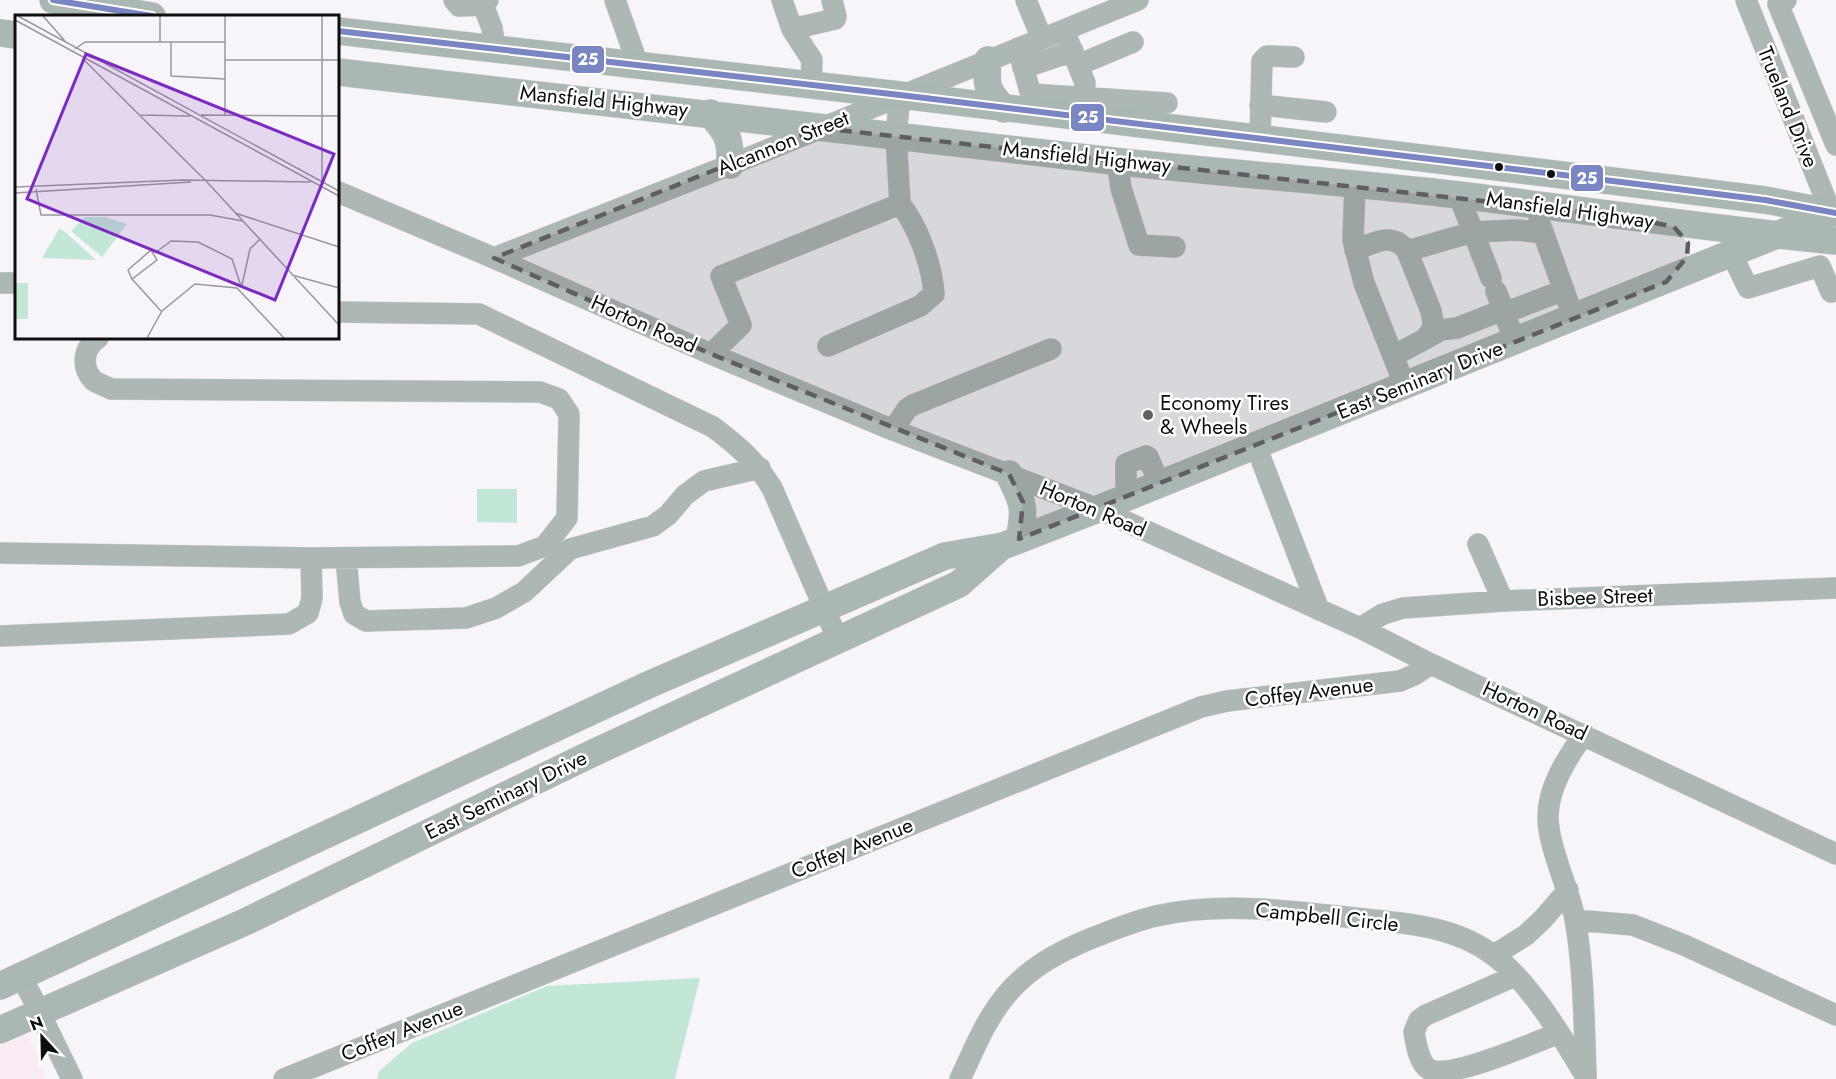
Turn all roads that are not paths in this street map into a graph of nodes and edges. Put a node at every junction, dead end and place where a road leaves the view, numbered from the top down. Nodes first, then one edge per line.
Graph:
1 (53, 0) edge
2 (454, 0) edge
3 (615, 0) edge
4 (782, 0) edge
5 (832, 0) edge
6 (1026, 0) edge
7 (1138, 0) edge
8 (1782, 2) edge
9 (486, 3) edge
10 (1749, 7) edge
11 (146, 15) edge
12 (792, 29) junction
13 (1064, 30) junction
14 (339, 31) edge
15 (0, 33) edge
16 (15, 35) edge
17 (1042, 39) junction
18 (0, 40) edge
19 (1133, 42) dead end
20 (15, 48) edge
21 (495, 48) junction
22 (1294, 57) dead end
23 (1021, 58) junction
24 (1075, 58) junction
25 (988, 60) junction
26 (638, 65) junction
27 (339, 72) edge
28 (811, 86) junction
29 (900, 95) junction
30 (1033, 103) junction
31 (1167, 103) dead end
32 (1260, 105) junction
33 (1083, 107) junction
34 (1004, 109) junction
35 (1326, 112) dead end
36 (710, 113) junction
37 (820, 128) junction
38 (1833, 131) edge
39 (1800, 135) junction
40 (896, 136) junction
41 (1260, 139) junction
42 (1117, 161) junction
43 (730, 165) junction
44 (1355, 184) junction
45 (339, 192) edge
46 (1459, 196) junction
47 (900, 204) junction
48 (1535, 206) junction
49 (1834, 213) edge
50 (1664, 222) junction
51 (1473, 231) junction
52 (1543, 233) junction
53 (1776, 235) junction
54 (1836, 241) edge
55 (1176, 247) dead end
56 (1355, 250) junction
57 (1407, 251) junction
58 (1732, 255) junction
59 (494, 258) junction
60 (1666, 282) junction
61 (1564, 290) junction
62 (1831, 292) dead end
63 (1497, 293) junction
64 (339, 312) edge
65 (1574, 318) junction
66 (97, 339) edge
67 (1425, 339) junction
68 (1515, 342) junction
69 (828, 346) dead end
70 (1051, 349) dead end
71 (711, 354) junction
72 (1393, 356) junction
73 (1405, 386) junction
74 (893, 430) junction
75 (1256, 446) junction
76 (760, 468) junction
77 (1009, 474) junction
78 (1098, 509) junction
79 (1011, 542) junction
80 (1478, 544) dead end
81 (0, 553) edge
82 (311, 558) junction
83 (346, 558) junction
84 (1836, 588) edge
85 (1503, 601) junction
86 (824, 609) junction
87 (1319, 610) junction
88 (1360, 628) junction
89 (0, 636) edge
90 (838, 640) junction
91 (1431, 664) junction
92 (1584, 734) junction
93 (450, 778) junction
94 (468, 814) junction
95 (1836, 854) edge
96 (1568, 890) junction
97 (1575, 920) junction
98 (1494, 956) junction
99 (1515, 976) junction
100 (10, 982) edge
101 (40, 1014) junction
102 (1836, 1016) edge
103 (0, 1030) edge
104 (1559, 1033) junction
105 (70, 1078) edge
106 (1586, 1078) edge
107 (284, 1079) edge
108 (960, 1079) edge

1 - 11 main road
2 - 9 street
3 - 26 street
4 - 12 street
5 - 12 street
6 - 17 street
7 - 13 street, Alcannon Street
8 - 10 street
8 - 38 street
9 - 21 street
10 - 39 street, Trueland Drive
12 - 28 street
13 - 17 street, Alcannon Street
13 - 24 street
14 - 21 main road, Mansfield Highway
15 - 16 main road
17 - 23 street, Alcannon Street
18 - 20 street
19 - 24 street
21 - 26 main road, Mansfield Highway
22 - 32 street
23 - 24 street
23 - 25 street, Alcannon Street
23 - 30 street
24 - 33 street
25 - 29 street, Alcannon Street
25 - 34 main road
26 - 28 main road, Mansfield Highway
27 - 36 main road, Mansfield Highway
28 - 29 main road, Mansfield Highway
29 - 34 main road, Mansfield Highway
29 - 37 street, Alcannon Street
29 - 40 street
30 - 33 main road, Mansfield Highway
30 - 34 main road, Mansfield Highway
31 - 33 street
32 - 35 street
32 - 41 street
33 - 41 main road, Mansfield Highway
36 - 37 main road, Mansfield Highway
36 - 43 main road
37 - 40 main road, Mansfield Highway
37 - 43 street, Alcannon Street
38 - 39 street
39 - 49 street, Trueland Drive
40 - 42 main road, Mansfield Highway
40 - 47 street
41 - 49 main road, Mansfield Highway
42 - 44 main road, Mansfield Highway
42 - 55 street
43 - 59 street, Alcannon Street
44 - 46 main road, Mansfield Highway
44 - 56 street
45 - 59 street, Horton Road
46 - 48 main road, Mansfield Highway
46 - 51 street
47 - 69 street
47 - 71 street
48 - 50 main road, Mansfield Highway
48 - 52 street
49 - 53 main road, East Seminary Drive
50 - 53 main road, Mansfield Highway
50 - 60 main road
51 - 52 street
51 - 57 street
51 - 63 street
52 - 61 street
53 - 54 main road, Mansfield Highway
53 - 58 main road, East Seminary Drive
56 - 57 street
56 - 72 street
57 - 67 street
58 - 60 main road, East Seminary Drive
58 - 62 street
59 - 71 street, Horton Road
60 - 65 main road, East Seminary Drive
61 - 63 street
61 - 65 street
63 - 67 street
63 - 68 street
64 - 76 street
65 - 68 main road, East Seminary Drive
66 - 83 street
67 - 72 street
68 - 73 main road, East Seminary Drive
70 - 74 street
71 - 74 street, Horton Road
72 - 73 street
73 - 75 main road, East Seminary Drive
74 - 77 street, Horton Road
75 - 78 main road, East Seminary Drive
75 - 87 street
76 - 83 street
76 - 86 street
77 - 78 street, Horton Road
77 - 79 main road
78 - 79 main road, East Seminary Drive
78 - 87 street, Horton Road
79 - 86 main road, East Seminary Drive
79 - 90 main road, East Seminary Drive
80 - 85 street
81 - 82 street
82 - 83 street
82 - 89 street
84 - 85 street, Bisbee Street
85 - 88 street, Bisbee Street
86 - 90 street
86 - 93 main road, East Seminary Drive
87 - 88 street, Horton Road
88 - 91 street, Horton Road
90 - 94 main road, East Seminary Drive
91 - 92 street, Horton Road
91 - 107 street, Coffey Avenue
92 - 95 street, Horton Road
92 - 96 street
93 - 94 main road
93 - 100 main road, East Seminary Drive
94 - 101 main road, East Seminary Drive
96 - 97 street
96 - 98 street
97 - 102 street
97 - 106 street
98 - 99 street, Campbell Circle
98 - 108 street, Campbell Circle
99 - 104 street, Campbell Circle
99 - 104 street
100 - 101 street
101 - 103 main road, East Seminary Drive
101 - 105 street
104 - 106 street, Campbell Circle

